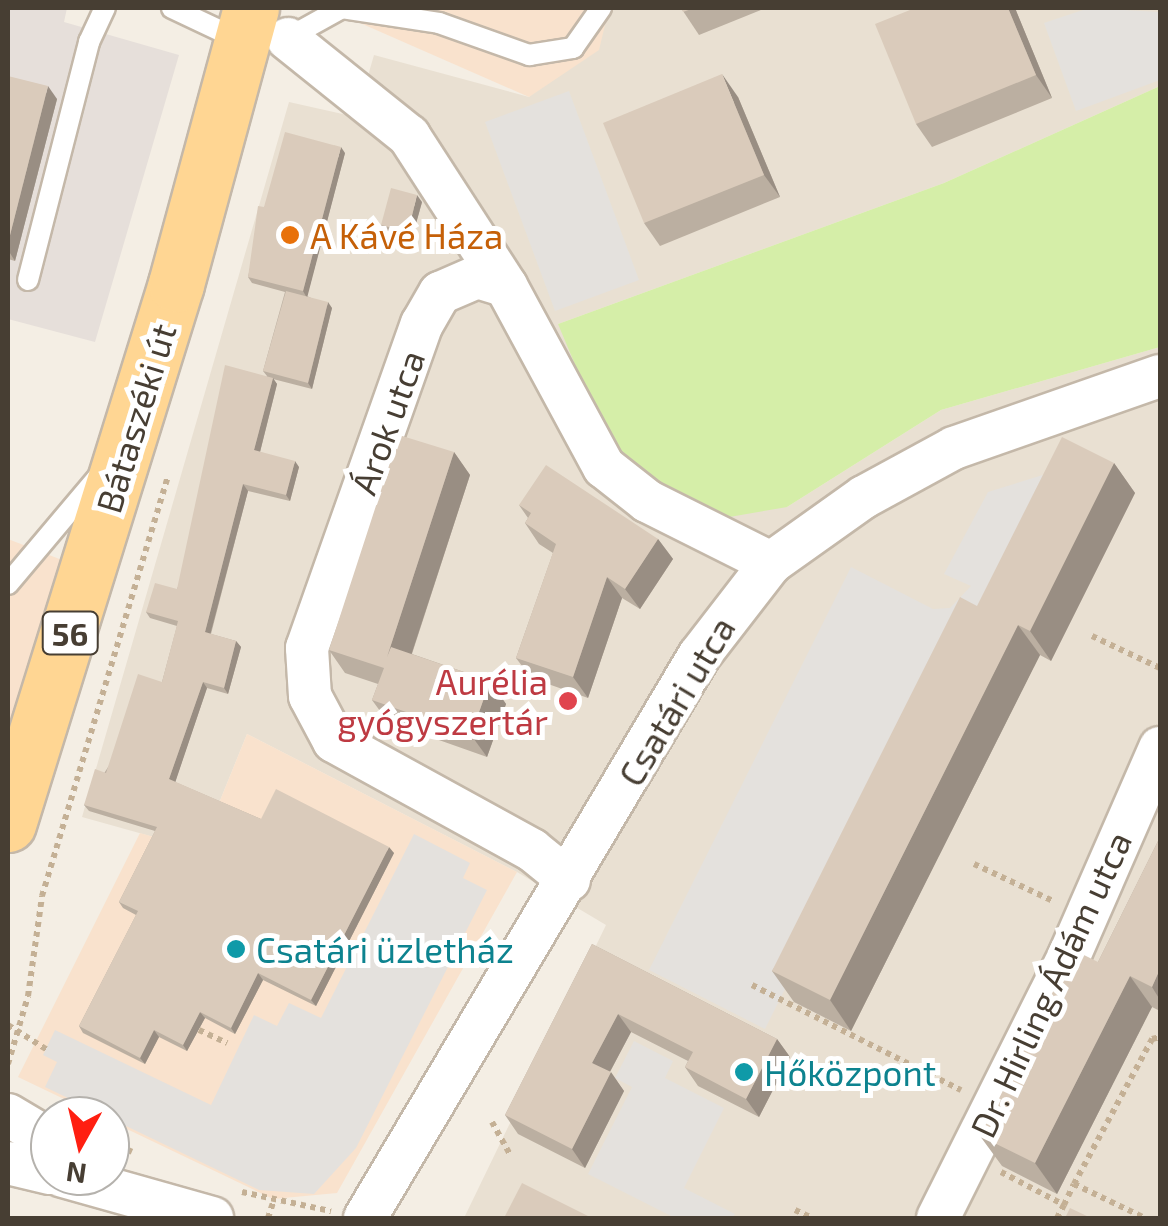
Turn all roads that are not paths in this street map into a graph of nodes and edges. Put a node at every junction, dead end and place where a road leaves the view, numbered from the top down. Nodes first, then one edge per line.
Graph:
1 (105, 8) edge
2 (172, 8) edge
3 (342, 8) edge
4 (601, 8) edge
5 (261, 29) edge
6 (28, 280) dead end
7 (506, 286) junction
8 (1160, 376) edge
9 (129, 440) junction
10 (771, 563) junction
11 (8, 584) edge
12 (1157, 761) edge
13 (8, 824) edge
14 (569, 880) junction
15 (8, 1115) edge
16 (30, 1128) edge
17 (115, 1196) edge
18 (144, 1207) edge
19 (212, 1218) edge
20 (365, 1218) edge
21 (938, 1218) edge

1 - 6 lane
2 - 5 lane
3 - 4 lane
3 - 5 lane
5 - 7 street
5 - 9 main road, Bátaszéki út / 56
7 - 10 street
7 - 14 street, Árok utca
8 - 10 street, Csatári utca
9 - 11 lane
9 - 13 main road, Bátaszéki út / 56
10 - 14 street, Csatári utca
12 - 21 street, Dr. Hirling Ádám utca
14 - 20 street, Csatári utca
15 - 16 street
17 - 18 street
18 - 19 street

